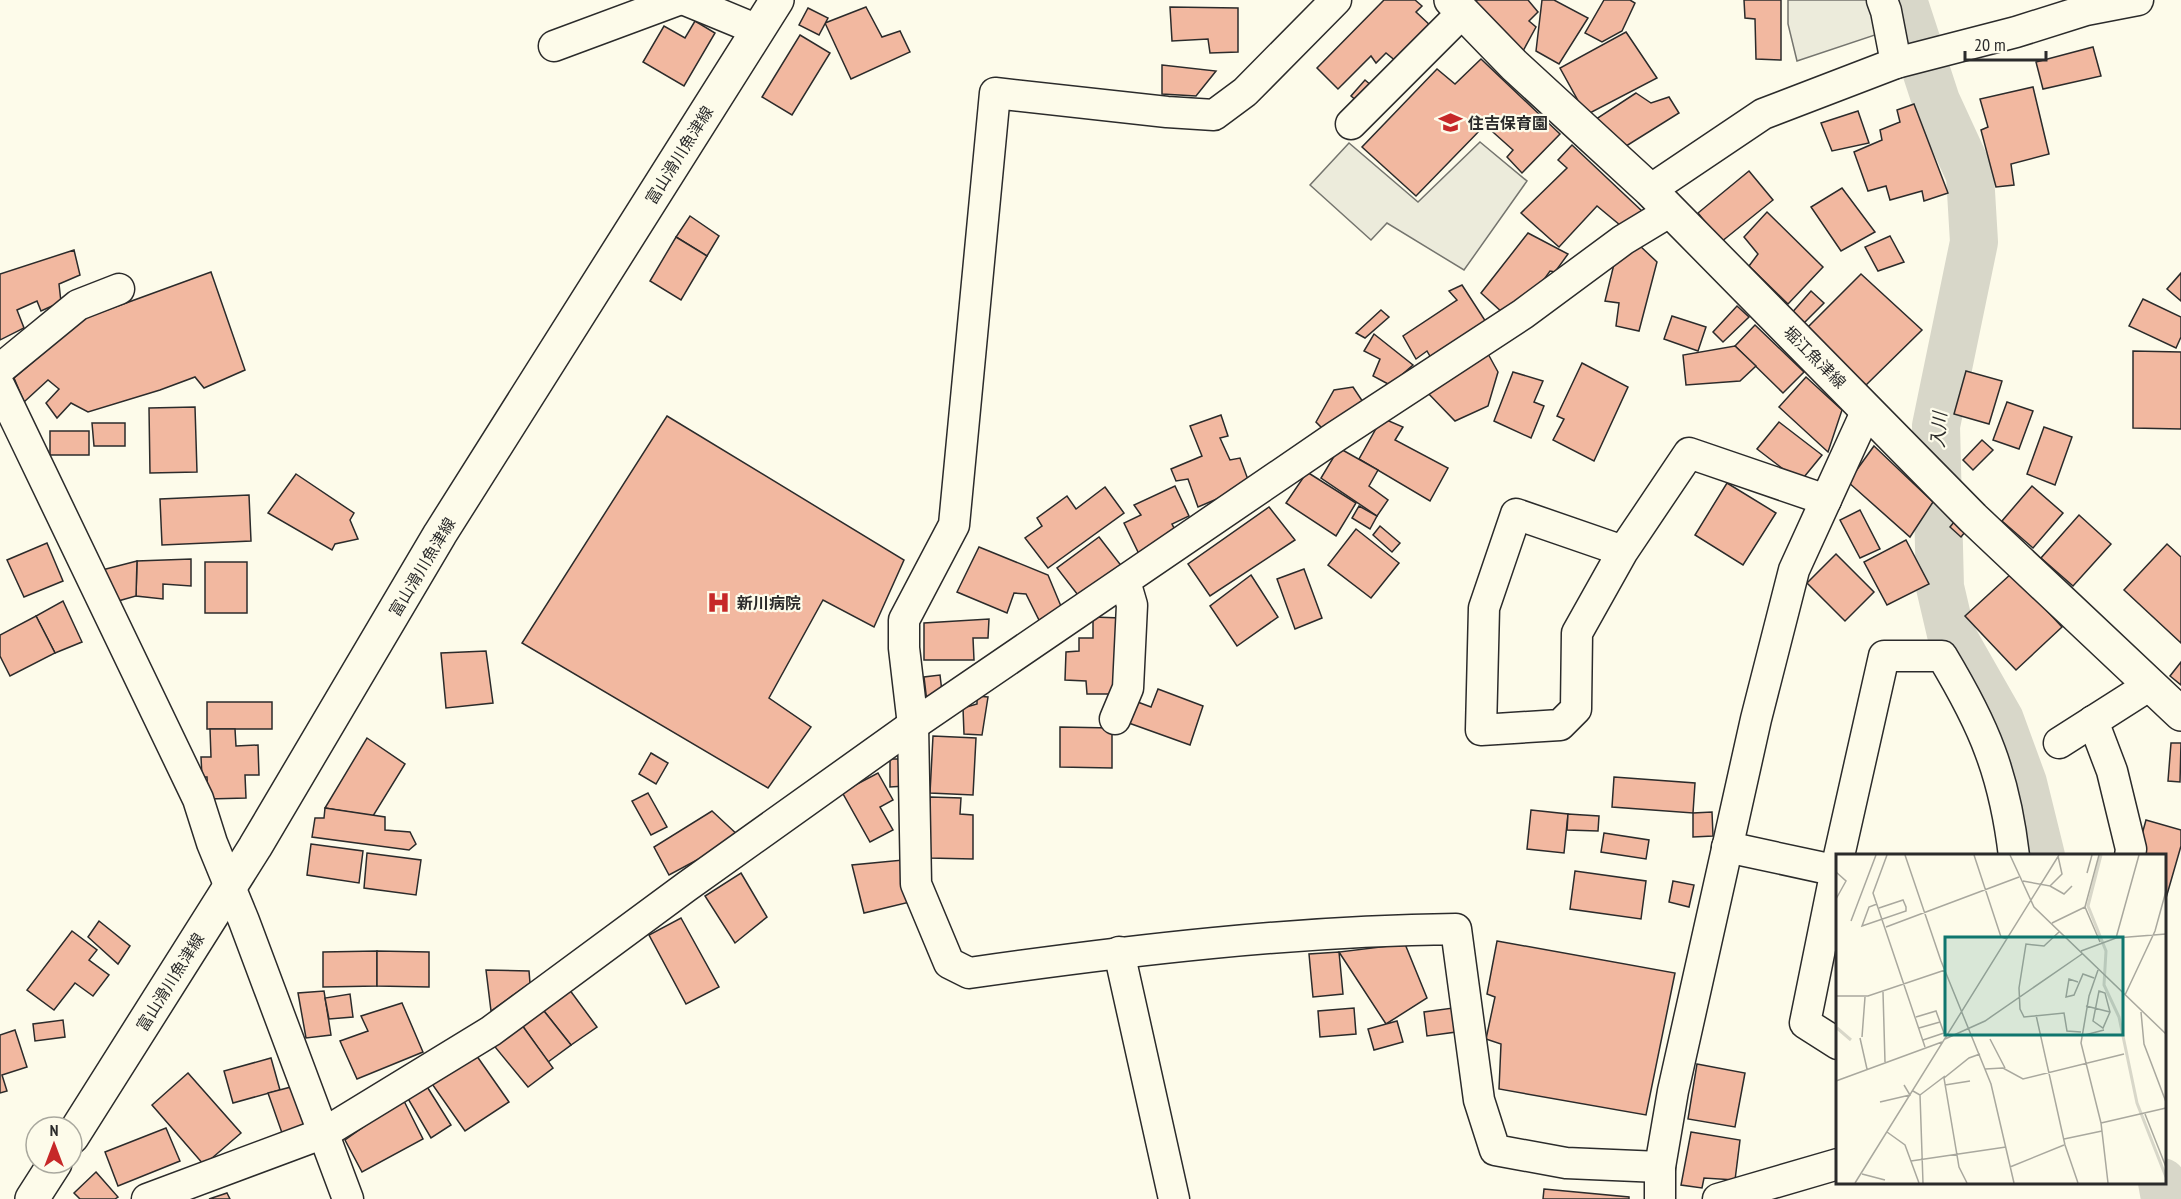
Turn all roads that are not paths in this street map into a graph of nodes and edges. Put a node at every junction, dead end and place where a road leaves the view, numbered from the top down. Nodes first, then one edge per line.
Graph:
1 (678, 0) edge
2 (685, 0) edge
3 (777, 0) edge
4 (1336, 0) edge
5 (1882, 0) edge
6 (2138, 0) edge
7 (2088, 5) edge
8 (1457, 6) edge
9 (758, 30) junction
10 (554, 46) dead end
11 (1896, 63) junction
12 (1351, 124) dead end
13 (1661, 200) junction
14 (119, 289) dead end
15 (0, 369) edge
16 (2, 396) edge
17 (1867, 410) junction
18 (1826, 500) junction
19 (1623, 551) junction
20 (1125, 581) junction
21 (2150, 685) junction
22 (2181, 714) edge
23 (1115, 719) dead end
24 (2093, 721) junction
25 (913, 725) junction
26 (2059, 743) dead end
27 (1727, 847) junction
28 (1839, 854) edge
29 (2014, 854) edge
30 (2130, 854) edge
31 (1836, 864) edge
32 (1836, 869) edge
33 (229, 888) junction
34 (1119, 952) junction
35 (1836, 1043) edge
36 (84, 1118) edge
37 (324, 1133) junction
38 (1836, 1165) edge
39 (1660, 1167) junction
40 (47, 1175) edge
41 (32, 1199) edge
42 (147, 1199) edge
43 (348, 1199) edge
44 (1174, 1199) edge
45 (1660, 1199) edge
46 (1718, 1199) edge

1 - 10 street
2 - 9 street
3 - 9 main road, 富山滑川魚津線
4 - 25 street
5 - 11 street
6 - 7 street
7 - 11 street
8 - 12 street
8 - 13 main road, 堀江魚津線
9 - 33 main road, 富山滑川魚津線
11 - 13 street
13 - 17 main road, 堀江魚津線
13 - 20 street
14 - 15 street
16 - 33 street
17 - 18 street
17 - 21 main road, 堀江魚津線
18 - 19 street
18 - 27 street
19 - 19 street
20 - 23 street
20 - 25 street
21 - 22 main road, 堀江魚津線
21 - 24 street
24 - 26 street
24 - 30 street
25 - 34 street
25 - 37 street
27 - 31 street
27 - 39 street
28 - 29 street
32 - 35 street
33 - 36 main road, 富山滑川魚津線
33 - 37 street
34 - 39 street
34 - 44 street
37 - 42 street
37 - 43 street
38 - 46 street
39 - 45 street
40 - 41 main road

